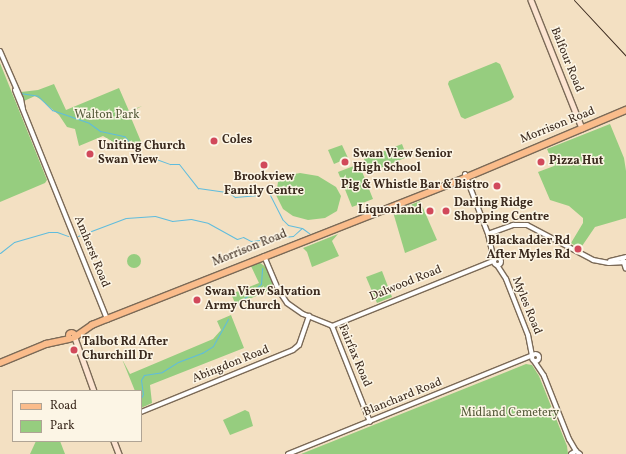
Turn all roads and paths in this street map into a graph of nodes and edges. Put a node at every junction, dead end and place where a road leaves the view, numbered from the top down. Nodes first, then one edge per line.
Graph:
1 (531, 0) edge
2 (0, 52) edge
3 (1, 56) edge
4 (626, 110) edge
5 (582, 128) junction
6 (465, 176) junction
7 (488, 234) junction
8 (264, 256) junction
9 (625, 260) edge
10 (496, 262) junction
11 (626, 269) edge
12 (309, 316) junction
13 (108, 319) junction
14 (332, 326) junction
15 (72, 337) junction
16 (534, 358) junction
17 (0, 363) edge
18 (94, 390) edge
19 (142, 412) edge
20 (370, 422) junction
21 (114, 442) edge
22 (575, 453) edge
23 (119, 454) edge
24 (288, 454) edge

1 - 5 main road, Balfour Road
2 - 3 street, Amherst Road
3 - 13 street, Amherst Road
4 - 5 main road, Morrison Road
5 - 6 main road, Morrison Road
6 - 7 street, Myles Road
6 - 8 main road, Morrison Road
7 - 9 street
7 - 10 street, Myles Road
8 - 12 street, Fairfax Road
8 - 13 main road, Morrison Road
9 - 11 street
10 - 14 street, Dalwood Road
10 - 16 street, Myles Road
12 - 14 street, Fairfax Road
12 - 19 street, Abingdon Road
13 - 15 main road, Morrison Road
14 - 20 street, Fairfax Road
15 - 17 main road, Morrison Road
15 - 18 main road
16 - 20 street, Blanchard Road
16 - 22 street
20 - 24 street, Blanchard Road
21 - 23 main road

